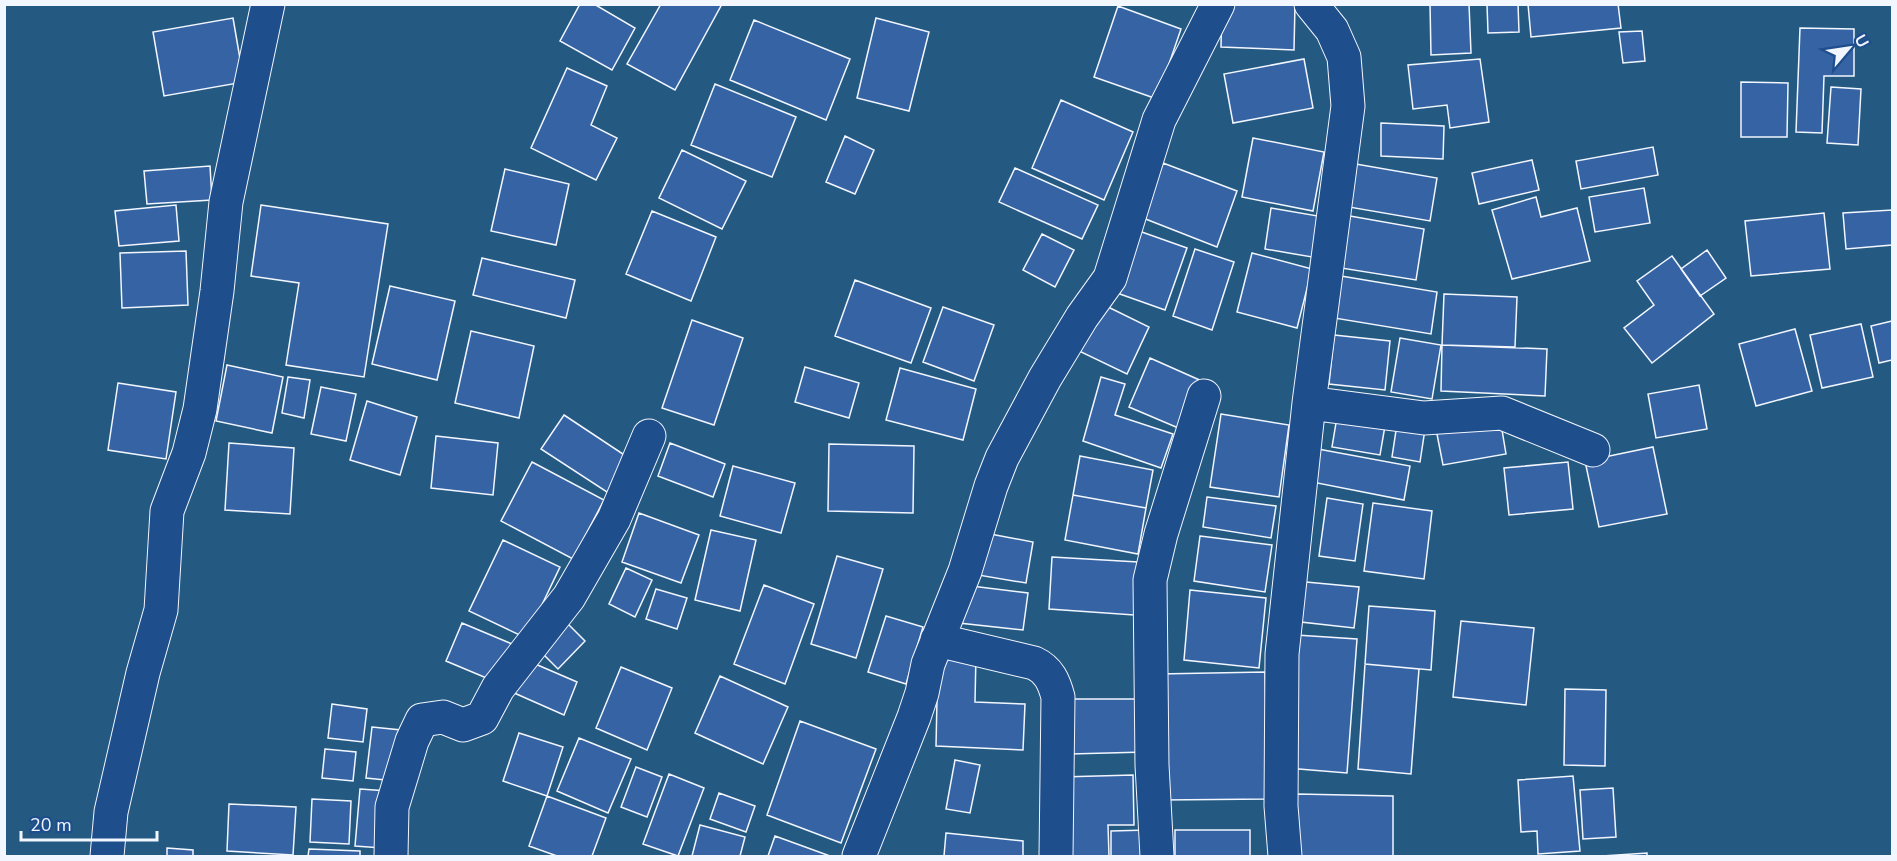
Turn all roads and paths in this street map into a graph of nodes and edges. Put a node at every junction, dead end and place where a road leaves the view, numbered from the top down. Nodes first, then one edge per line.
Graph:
1 (268, 4) edge
2 (1218, 4) edge
3 (1311, 4) edge
4 (1204, 396) dead end
5 (1309, 403) junction
6 (649, 436) dead end
7 (1593, 450) dead end
8 (937, 640) junction
9 (107, 856) edge
10 (391, 856) edge
11 (859, 856) edge
12 (1056, 856) edge
13 (1157, 856) edge
14 (1285, 856) edge

1 - 9 street
2 - 8 street
3 - 5 street
4 - 13 street
5 - 7 street
5 - 14 street
6 - 10 street
8 - 11 street
8 - 12 street

